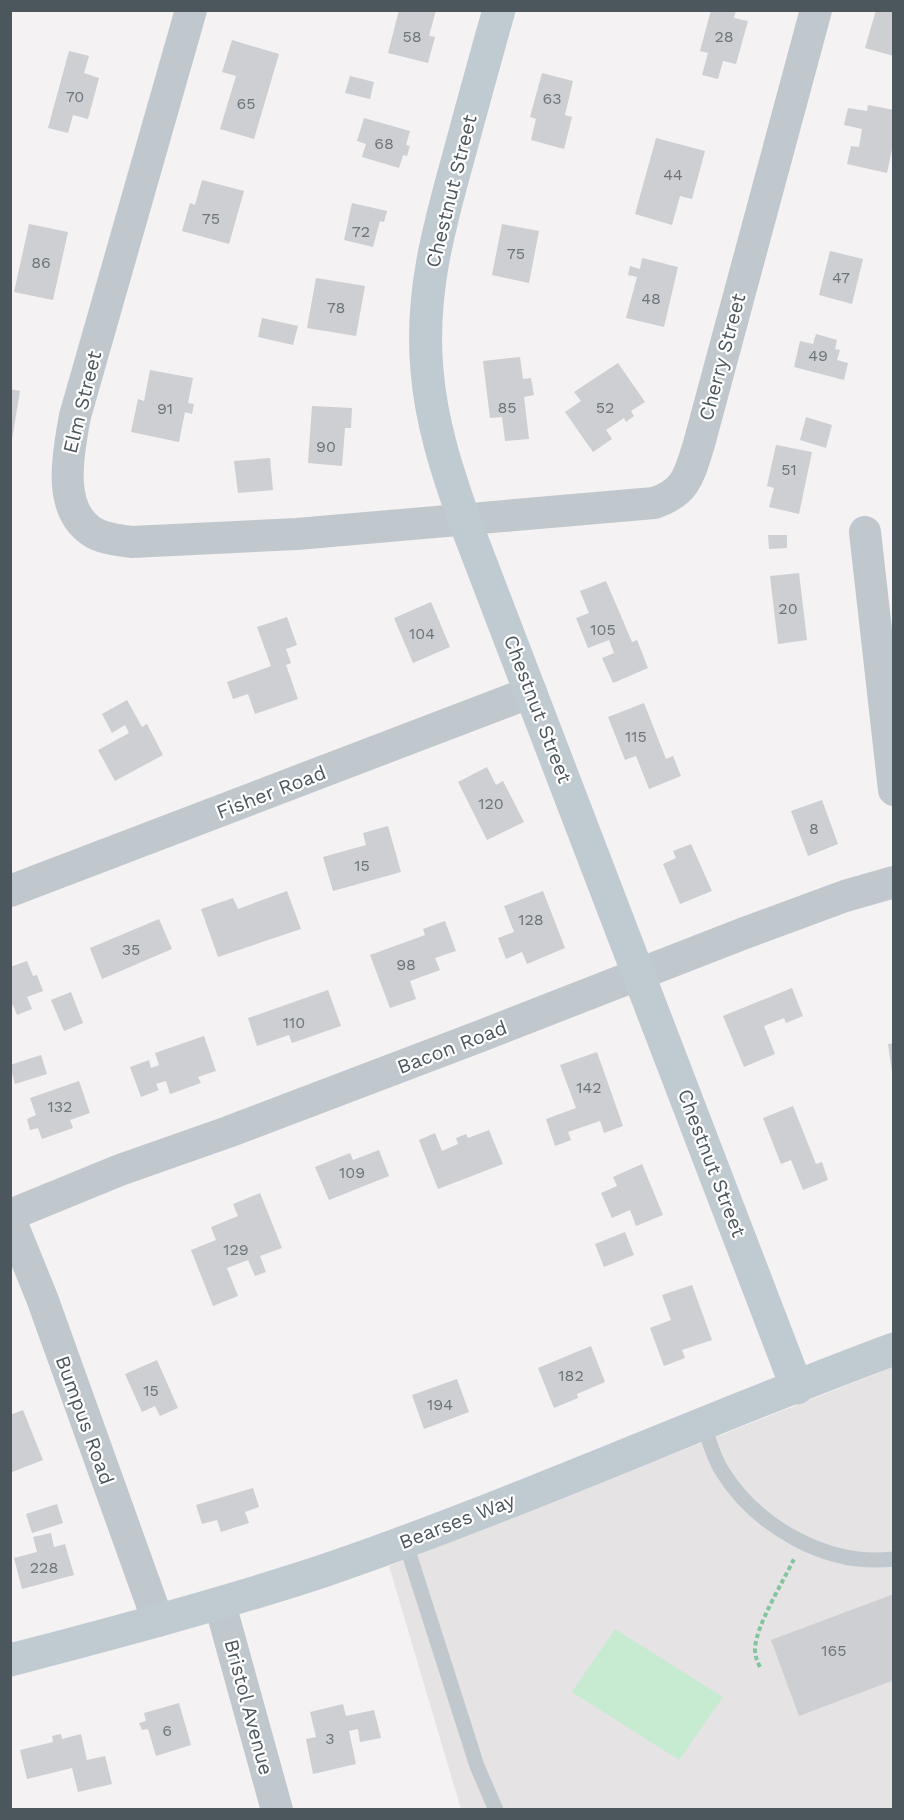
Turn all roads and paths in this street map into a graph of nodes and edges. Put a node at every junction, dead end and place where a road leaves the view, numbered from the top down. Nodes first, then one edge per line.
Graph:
1 (191, 10) edge
2 (499, 10) edge
3 (816, 10) edge
4 (464, 519) junction
5 (865, 532) dead end
6 (531, 692) junction
7 (894, 790) edge
8 (894, 882) edge
9 (10, 891) edge
10 (640, 975) junction
11 (10, 1217) edge
12 (894, 1349) edge
13 (797, 1388) junction
14 (703, 1424) junction
15 (405, 1541) junction
16 (802, 1542) junction
17 (894, 1559) edge
18 (220, 1604) junction
19 (158, 1622) junction
20 (10, 1660) edge
21 (760, 1667) dead end
22 (277, 1809) edge
23 (496, 1809) edge

1 - 4 street, Elm Street
2 - 4 street, Chestnut Street
3 - 4 street, Cherry Street
4 - 6 street, Chestnut Street
5 - 7 street
6 - 9 street, Fisher Road
6 - 10 street, Chestnut Street
8 - 10 street, Bacon Road
10 - 11 street, Bacon Road
10 - 13 street, Chestnut Street
11 - 19 street, Bumpus Road
12 - 13 street, Bearses Way
13 - 14 street, Bearses Way
14 - 15 street, Bearses Way
14 - 16 lane
15 - 18 street, Bearses Way
15 - 23 lane
16 - 17 lane
16 - 21 path
18 - 19 street, Bearses Way
18 - 22 street, Bristol Avenue
19 - 20 street, Bearses Way

